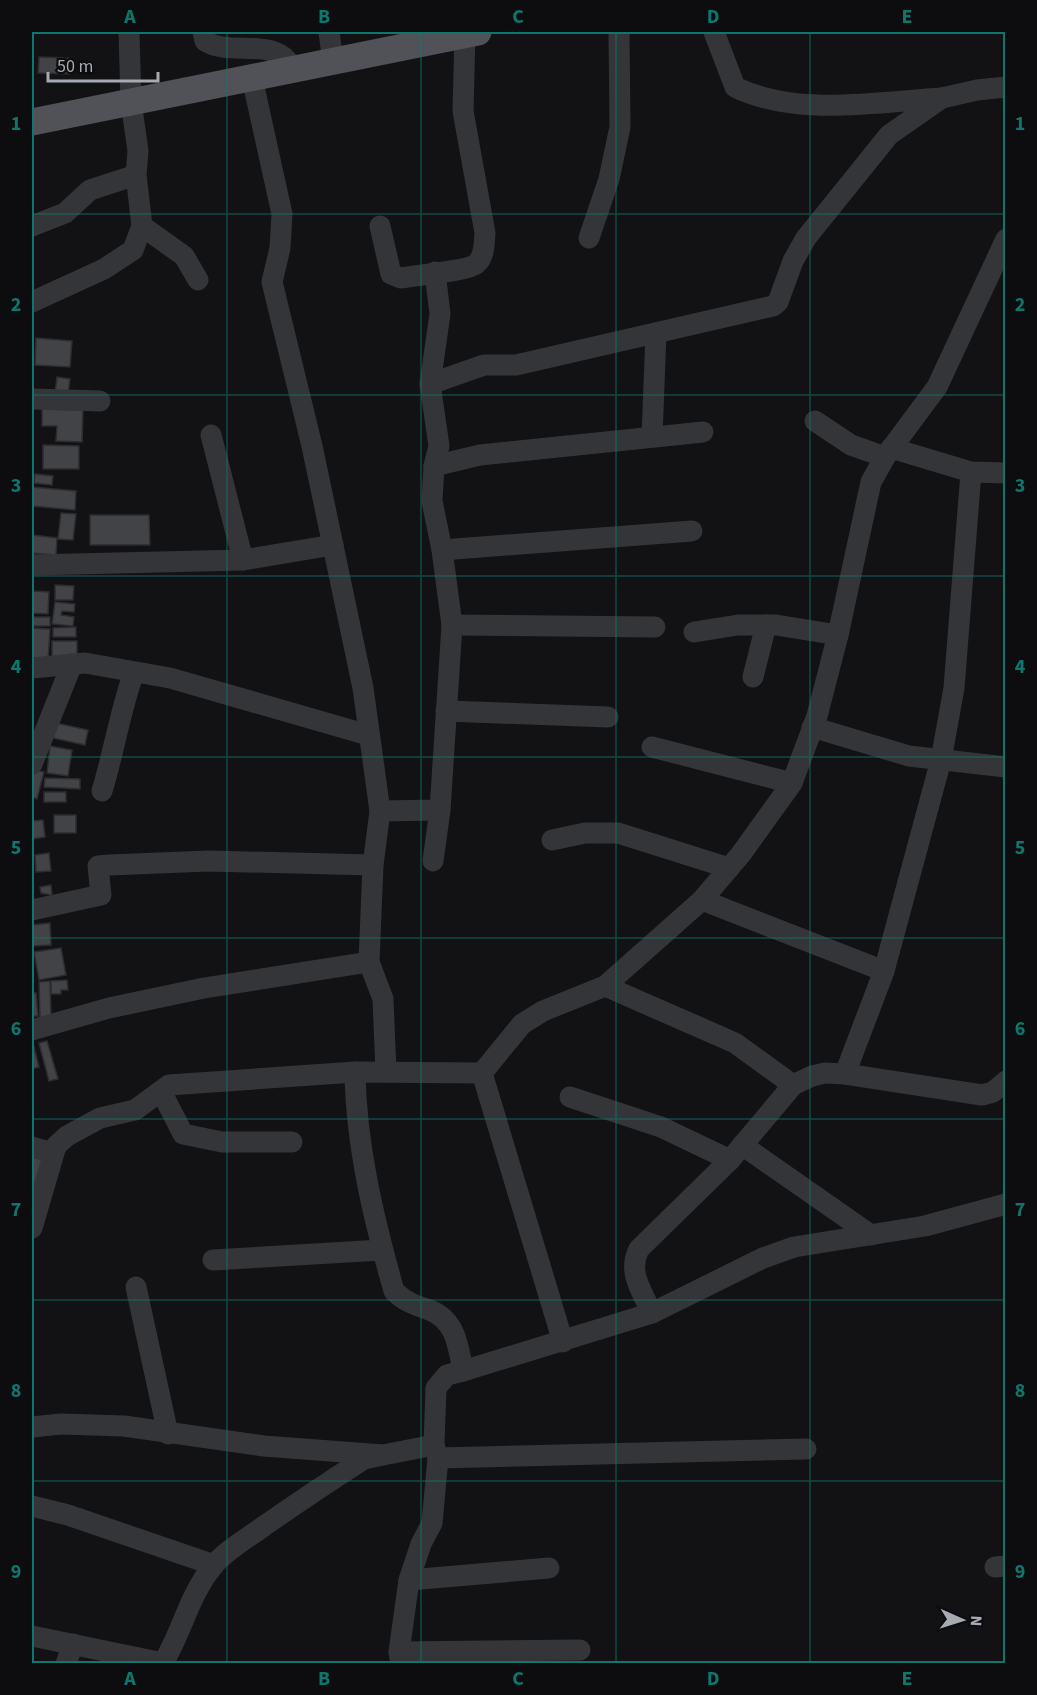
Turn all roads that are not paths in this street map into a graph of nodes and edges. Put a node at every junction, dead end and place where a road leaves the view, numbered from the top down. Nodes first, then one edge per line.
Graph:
1 (129, 32) edge
2 (203, 32) edge
3 (328, 32) edge
4 (619, 32) edge
5 (714, 32) edge
6 (472, 33) edge
7 (333, 62) junction
8 (293, 70) junction
9 (252, 78) junction
10 (1005, 87) edge
11 (942, 98) junction
12 (131, 102) junction
13 (32, 122) edge
14 (136, 175) junction
15 (32, 226) edge
16 (142, 226) junction
17 (380, 226) dead end
18 (589, 238) dead end
19 (1005, 239) edge
20 (435, 272) junction
21 (198, 280) dead end
22 (32, 302) edge
23 (656, 333) junction
24 (430, 384) junction
25 (32, 399) edge
26 (100, 401) dead end
27 (815, 421) dead end
28 (703, 432) dead end
29 (212, 435) dead end
30 (652, 437) junction
31 (888, 452) junction
32 (434, 466) junction
33 (971, 472) junction
34 (1005, 473) edge
35 (692, 531) dead end
36 (333, 545) junction
37 (442, 550) junction
38 (243, 560) junction
39 (32, 564) edge
40 (452, 625) junction
41 (766, 625) junction
42 (655, 627) dead end
43 (694, 632) dead end
44 (838, 635) junction
45 (72, 664) junction
46 (32, 668) edge
47 (134, 672) junction
48 (753, 677) dead end
49 (446, 711) junction
50 (608, 717) dead end
51 (812, 727) junction
52 (368, 735) junction
53 (652, 747) dead end
54 (941, 760) junction
55 (32, 764) edge
56 (1005, 767) edge
57 (792, 783) junction
58 (102, 791) dead end
59 (440, 810) junction
60 (380, 811) junction
61 (552, 840) dead end
62 (433, 861) dead end
63 (373, 865) junction
64 (729, 868) junction
65 (702, 900) junction
66 (32, 910) edge
67 (369, 962) junction
68 (884, 971) junction
69 (605, 986) junction
70 (32, 1030) edge
71 (355, 1072) junction
72 (386, 1072) junction
73 (482, 1073) junction
74 (845, 1074) junction
75 (1005, 1081) edge
76 (793, 1085) junction
77 (161, 1091) junction
78 (570, 1097) dead end
79 (292, 1142) dead end
80 (32, 1147) edge
81 (53, 1153) junction
82 (736, 1153) junction
83 (1005, 1204) edge
84 (32, 1228) edge
85 (871, 1235) junction
86 (382, 1250) junction
87 (213, 1260) dead end
88 (136, 1287) dead end
89 (652, 1313) junction
90 (563, 1342) junction
91 (463, 1371) junction
92 (32, 1427) edge
93 (168, 1434) junction
94 (806, 1449) dead end
95 (436, 1451) junction
96 (383, 1455) junction
97 (32, 1506) edge
98 (214, 1565) junction
99 (549, 1568) dead end
100 (409, 1580) junction
101 (32, 1636) edge
102 (580, 1650) dead end
103 (69, 1654) edge
104 (400, 1658) edge
105 (163, 1663) edge

1 - 12 street
2 - 8 street
3 - 7 street
4 - 18 street
5 - 11 street
6 - 7 main road
6 - 20 street
7 - 8 main road
8 - 9 main road
9 - 12 main road
9 - 36 street
10 - 11 street
11 - 23 street
12 - 13 main road
12 - 14 street
14 - 15 street
14 - 16 street
16 - 21 street
16 - 22 street
17 - 20 street
19 - 31 street
20 - 24 street
23 - 24 street
23 - 30 street
24 - 32 street
25 - 26 street
27 - 31 street
28 - 30 street
29 - 38 street
30 - 32 street
31 - 33 street
31 - 44 street
32 - 37 street
33 - 34 street
33 - 54 street
35 - 37 street
36 - 38 street
36 - 52 street
37 - 40 street
38 - 39 street
40 - 42 street
40 - 49 street
41 - 43 street
41 - 44 street
41 - 48 street
44 - 51 street
45 - 46 street
45 - 47 street
45 - 55 street
47 - 52 street
47 - 58 street
49 - 50 street
49 - 59 street
51 - 54 street
51 - 57 street
52 - 60 street
53 - 57 street
54 - 56 street
54 - 68 street
57 - 64 street
59 - 60 street
59 - 62 street
60 - 63 street
61 - 64 street
63 - 66 street
63 - 67 street
64 - 65 street
65 - 68 street
65 - 69 street
67 - 70 street
67 - 72 street
68 - 74 street
69 - 73 street
69 - 76 street
71 - 72 street
71 - 77 street
71 - 86 street
72 - 73 street
73 - 90 street
74 - 75 street
74 - 76 street
76 - 82 street
77 - 79 street
77 - 81 street
78 - 82 street
80 - 81 street
81 - 84 street
82 - 85 street
82 - 89 street
83 - 85 street
85 - 89 street
86 - 87 street
86 - 91 street
88 - 93 street
89 - 90 street
90 - 91 street
91 - 95 street
92 - 93 street
93 - 96 street
94 - 95 street
95 - 96 street
95 - 100 street
96 - 98 street
97 - 98 street
98 - 105 street
99 - 100 street
100 - 104 street
101 - 103 street
102 - 104 street
103 - 105 street

